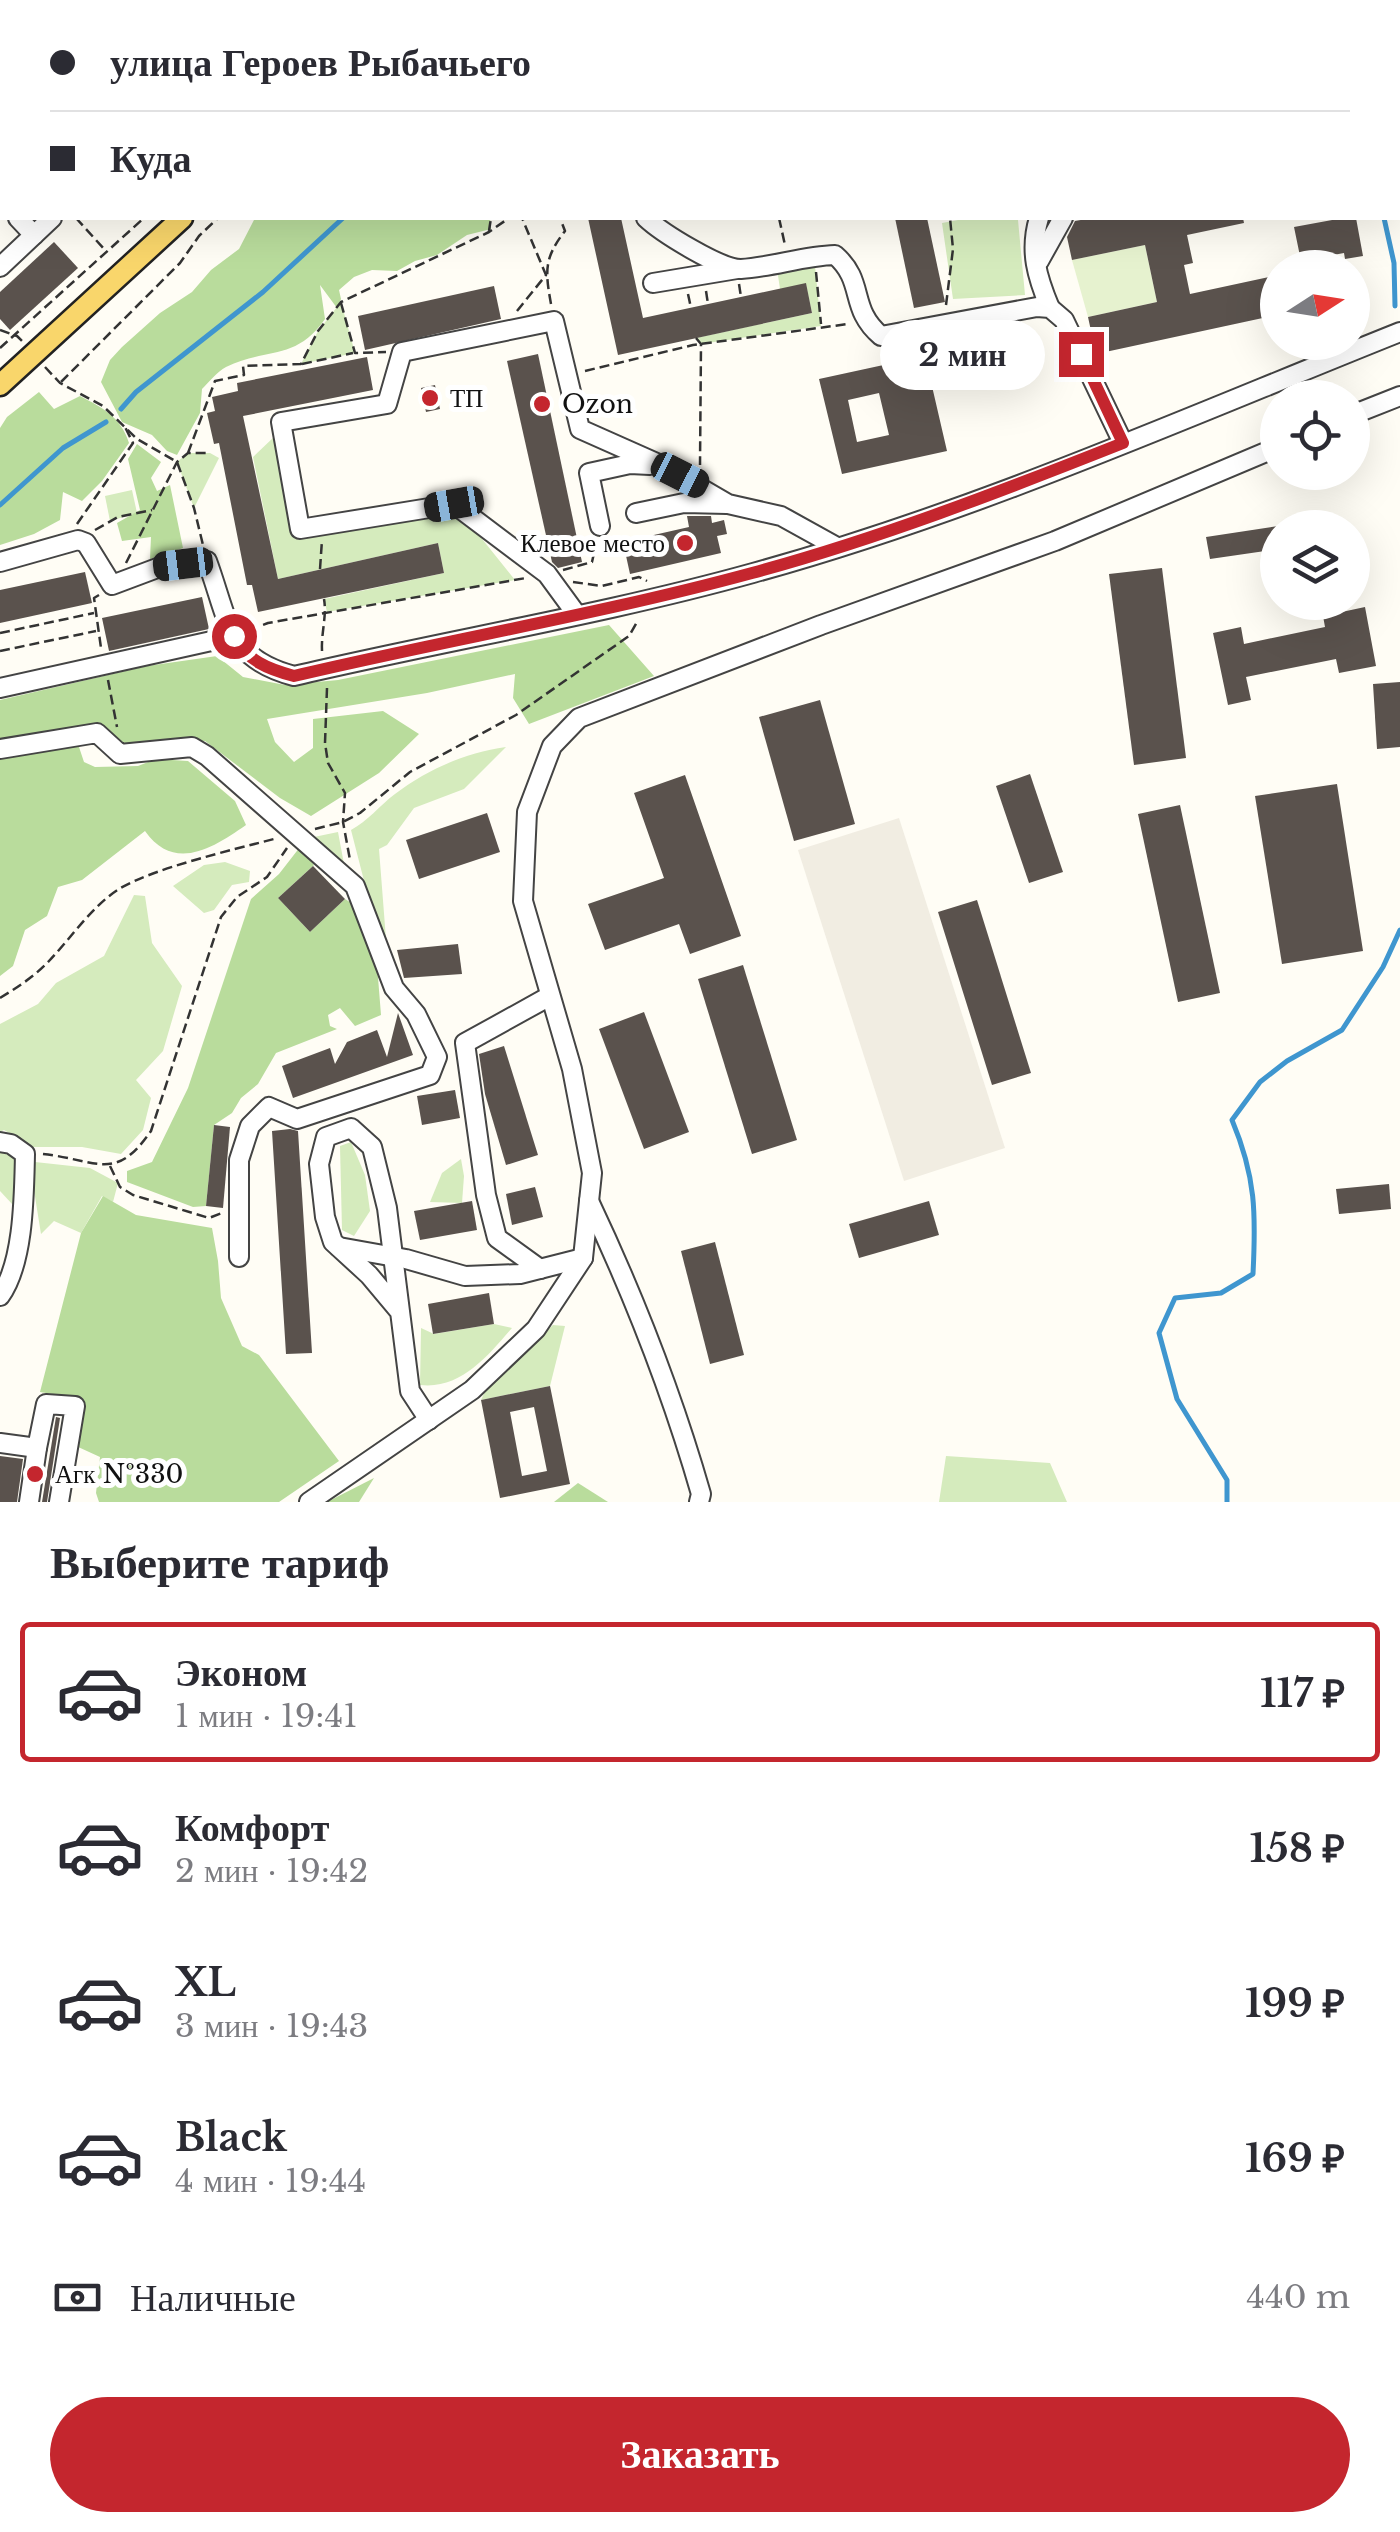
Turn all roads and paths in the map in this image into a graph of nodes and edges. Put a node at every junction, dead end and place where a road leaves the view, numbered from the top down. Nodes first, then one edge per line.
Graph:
1 (20, 220) edge
2 (50, 220) edge
3 (78, 220) edge
4 (142, 220) edge
5 (180, 220) edge
6 (216, 220) edge
7 (491, 220) edge
8 (507, 220) edge
9 (523, 220) edge
10 (561, 220) edge
11 (648, 220) edge
12 (780, 220) edge
13 (950, 220) edge
14 (1038, 220) edge
15 (1062, 220) edge
16 (489, 232) junction
17 (34, 235) junction
18 (107, 252) junction
19 (814, 256) junction
20 (788, 260) junction
21 (0, 268) edge
22 (737, 269) junction
23 (1035, 271) junction
24 (546, 275) junction
25 (652, 283) dead end
26 (341, 302) junction
27 (1050, 308) junction
28 (554, 321) junction
29 (864, 322) junction
30 (944, 325) junction
31 (821, 326) junction
32 (509, 328) junction
33 (0, 330) edge
34 (1400, 332) edge
35 (17, 336) junction
36 (696, 338) dead end
37 (701, 344) junction
38 (0, 348) edge
39 (402, 352) junction
40 (355, 353) junction
41 (300, 364) junction
42 (569, 375) junction
43 (3, 377) edge
44 (1400, 396) edge
45 (1370, 408) edge
46 (122, 422) junction
47 (1123, 443) junction
48 (210, 453) dead end
49 (188, 454) junction
50 (1260, 454) edge
51 (177, 462) junction
52 (661, 465) junction
53 (700, 485) junction
54 (728, 504) junction
55 (154, 510) junction
56 (636, 513) dead end
57 (324, 525) junction
58 (599, 532) joint
59 (77, 543) junction
60 (837, 547) junction
61 (206, 561) junction
62 (0, 562) edge
63 (320, 569) dead end
64 (547, 574) junction
65 (112, 585) junction
66 (669, 594) junction
67 (648, 598) junction
68 (324, 599) dead end
69 (327, 612) junction
70 (95, 613) junction
71 (577, 615) junction
72 (97, 631) junction
73 (0, 633) edge
74 (234, 636) junction
75 (0, 651) edge
76 (105, 663) junction
77 (328, 674) junction
78 (0, 688) edge
79 (0, 749) edge
80 (120, 754) junction
81 (344, 822) junction
82 (296, 834) junction
83 (355, 886) junction
84 (550, 996) junction
85 (0, 998) edge
86 (0, 1142) edge
87 (25, 1154) junction
88 (109, 1165) junction
89 (240, 1200) junction
90 (589, 1201) junction
91 (339, 1247) junction
92 (240, 1257) dead end
93 (393, 1257) junction
94 (583, 1258) junction
95 (540, 1269) junction
96 (0, 1296) edge
97 (400, 1312) junction
98 (428, 1420) junction
99 (0, 1443) edge
100 (37, 1448) junction
101 (28, 1502) edge
102 (60, 1502) edge
103 (310, 1502) edge
104 (698, 1502) edge

1 - 17 street
2 - 17 street
3 - 18 path
4 - 18 path
5 - 43 main road
6 - 46 path
7 - 16 path
8 - 16 path
9 - 24 path
10 - 24 path
11 - 22 street
12 - 20 path
13 - 30 path
14 - 23 street
15 - 23 street
16 - 26 path
17 - 21 street
18 - 35 path
19 - 20 street
19 - 29 street
19 - 31 path
20 - 22 street
22 - 25 street
23 - 27 street
24 - 28 path
24 - 32 path
26 - 40 path
26 - 41 path
27 - 30 street
27 - 47 street
28 - 32 street
28 - 42 street
29 - 30 street
29 - 31 path
31 - 37 path
32 - 39 street
33 - 35 path
34 - 47 street
35 - 38 path
36 - 37 path
37 - 42 path
37 - 53 path
39 - 40 path
39 - 57 street
40 - 41 path
41 - 49 path
42 - 52 street
44 - 45 street
46 - 51 path
46 - 59 path
47 - 60 street
48 - 49 path
49 - 51 path
50 - 84 street
51 - 55 path
51 - 61 path
52 - 53 street
52 - 58 street
53 - 54 street
54 - 56 street
54 - 60 street
55 - 59 path
55 - 65 path
57 - 63 path
57 - 64 street
58 - 64 path
59 - 62 street
59 - 65 street
60 - 66 street
61 - 65 street
61 - 74 street
64 - 66 path
64 - 69 path
64 - 71 street
65 - 70 path
66 - 67 street
67 - 71 street
67 - 81 path
68 - 69 path
69 - 74 path
69 - 77 path
70 - 72 path
70 - 73 path
71 - 77 street
72 - 75 path
72 - 76 path
74 - 76 street
74 - 77 street
76 - 78 street
76 - 80 path
77 - 81 path
79 - 80 street
80 - 82 street
81 - 82 path
81 - 83 path
82 - 83 street
82 - 85 path
82 - 88 path
83 - 89 street
84 - 90 street
84 - 95 street
86 - 87 street
87 - 88 path
87 - 96 street
88 - 89 path
89 - 92 street
90 - 94 street
90 - 104 street
91 - 93 street
91 - 93 street
91 - 97 street
93 - 95 street
93 - 97 street
94 - 95 street
94 - 98 street
97 - 98 street
98 - 103 street
99 - 100 street
100 - 101 street
100 - 102 street

